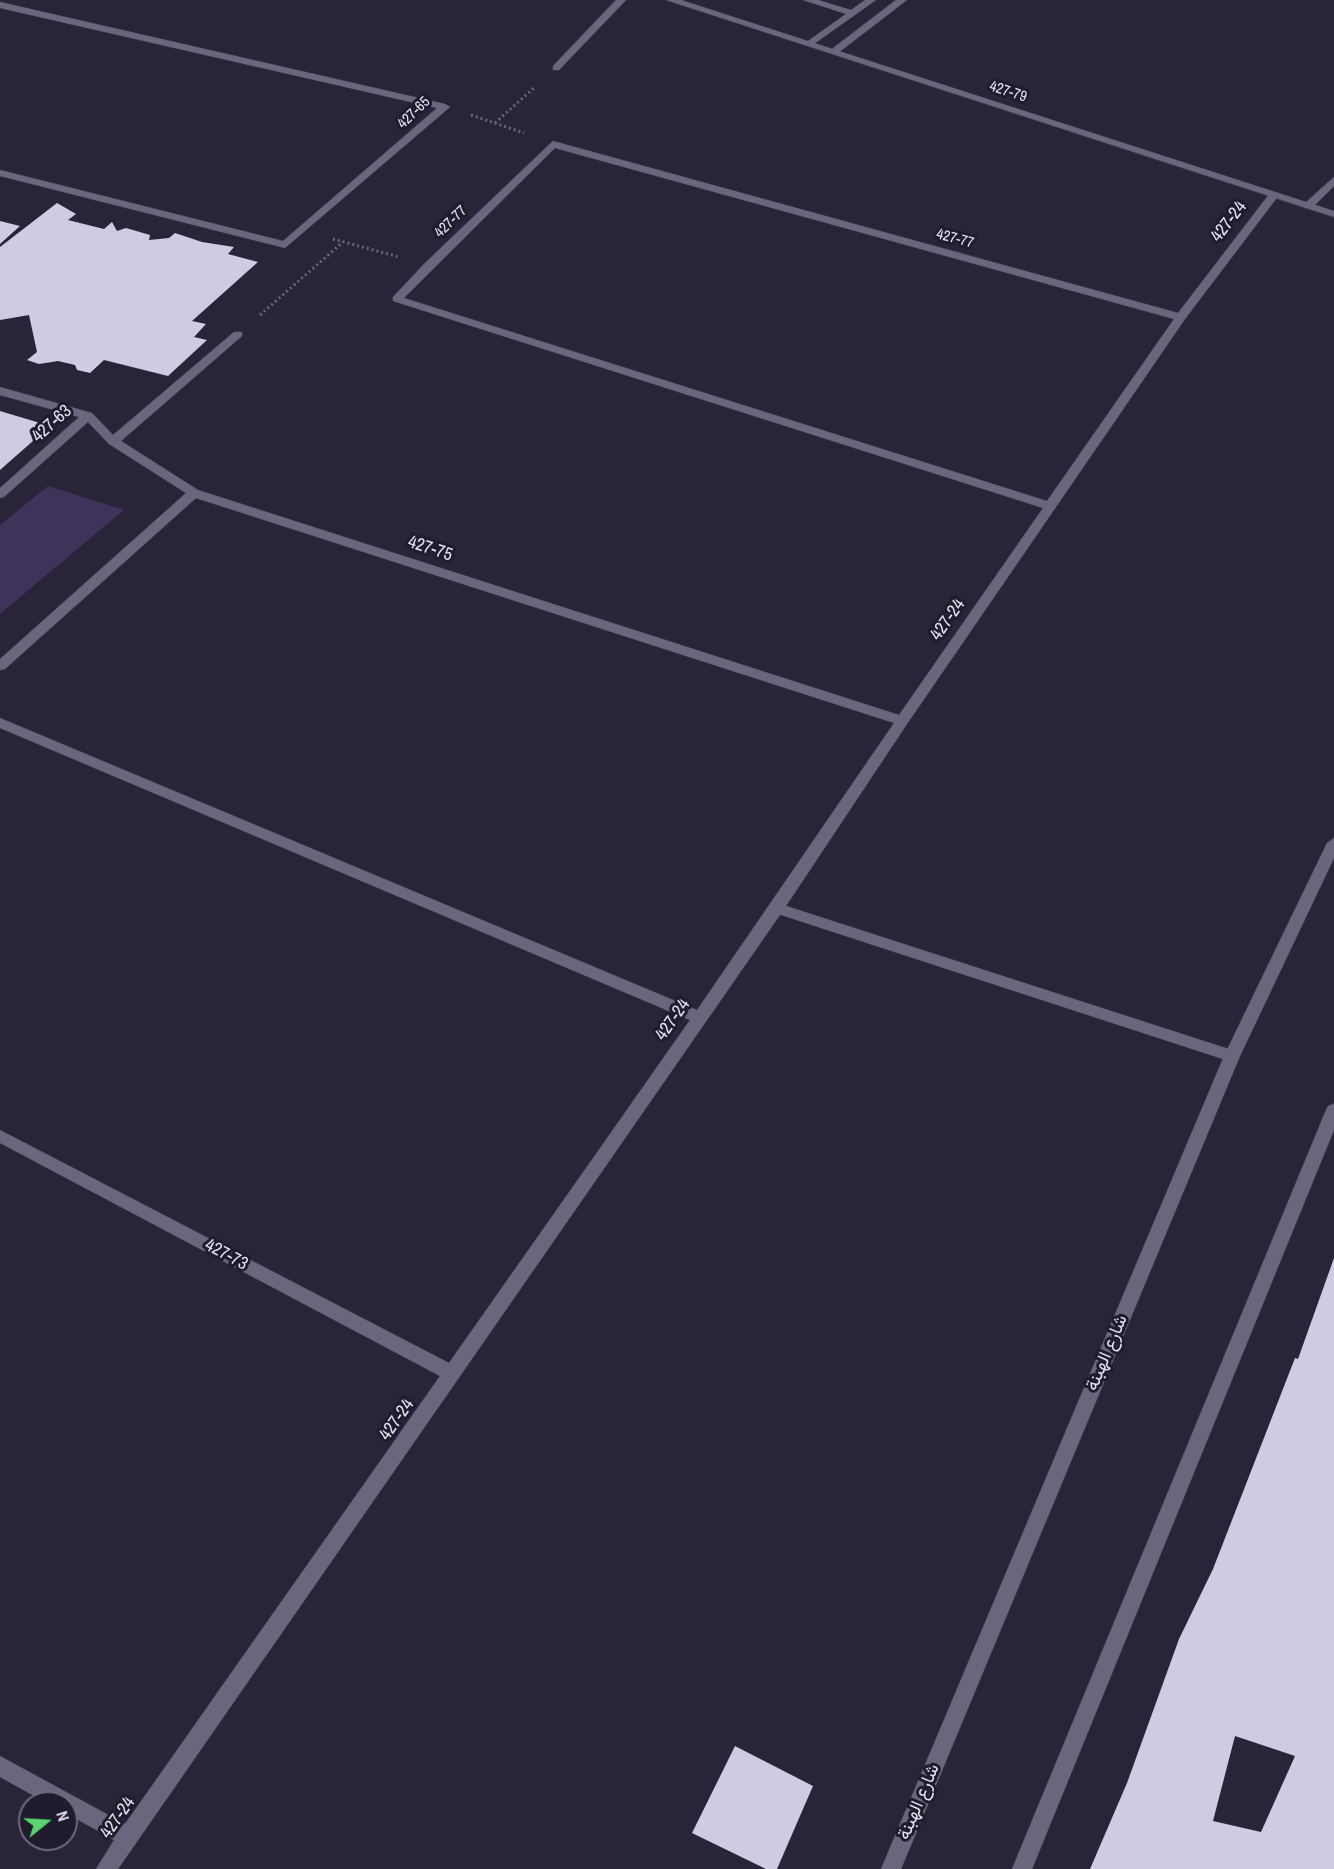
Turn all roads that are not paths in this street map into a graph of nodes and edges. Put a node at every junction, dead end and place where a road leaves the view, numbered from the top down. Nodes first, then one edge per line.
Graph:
1 (621, 0) edge
2 (671, 0) edge
3 (808, 0) edge
4 (871, 0) edge
5 (902, 0) edge
6 (0, 5) edge
7 (853, 13) junction
8 (811, 43) junction
9 (835, 51) junction
10 (556, 68) road end
11 (0, 173) edge
12 (1334, 180) edge
13 (1274, 195) junction
14 (1308, 206) junction
15 (1334, 214) edge
16 (1180, 317) junction
17 (238, 334) road end
18 (0, 391) edge
19 (88, 416) junction
20 (113, 441) junction
21 (194, 493) junction
22 (0, 494) edge
23 (1050, 506) junction
24 (0, 666) edge
25 (902, 721) junction
26 (0, 723) edge
27 (1334, 843) edge
28 (777, 908) junction
29 (698, 1017) junction
30 (1232, 1056) junction
31 (1334, 1110) edge
32 (0, 1136) edge
33 (453, 1374) junction
34 (0, 1766) edge
35 (128, 1837) junction
36 (106, 1869) edge
37 (891, 1869) edge
38 (1022, 1869) edge

1 - 10 street
2 - 8 street, 427-79
3 - 7 street
4 - 7 street
5 - 9 street
6 - 11 street, 427-65
7 - 8 street
8 - 9 street, 427-79
9 - 13 street, 427-79
12 - 14 street
13 - 14 street, 427-79
13 - 16 street, 427-24
14 - 15 street, 427-79
16 - 23 street, 427-24
16 - 23 street, 427-77
17 - 20 street
18 - 19 street, 427-63
19 - 20 street, 427-75
19 - 22 street, 427-63
20 - 21 street, 427-75
21 - 24 street
21 - 25 street, 427-75
23 - 25 street, 427-24
25 - 28 street, 427-24
26 - 29 street
27 - 30 street, شارع الهبنة
28 - 29 street, 427-24
28 - 30 street
29 - 33 street, 427-24
30 - 37 street, شارع الهبنة
31 - 38 street
32 - 33 street, 427-73
33 - 35 street, 427-24
34 - 35 street
35 - 36 street, 427-24

